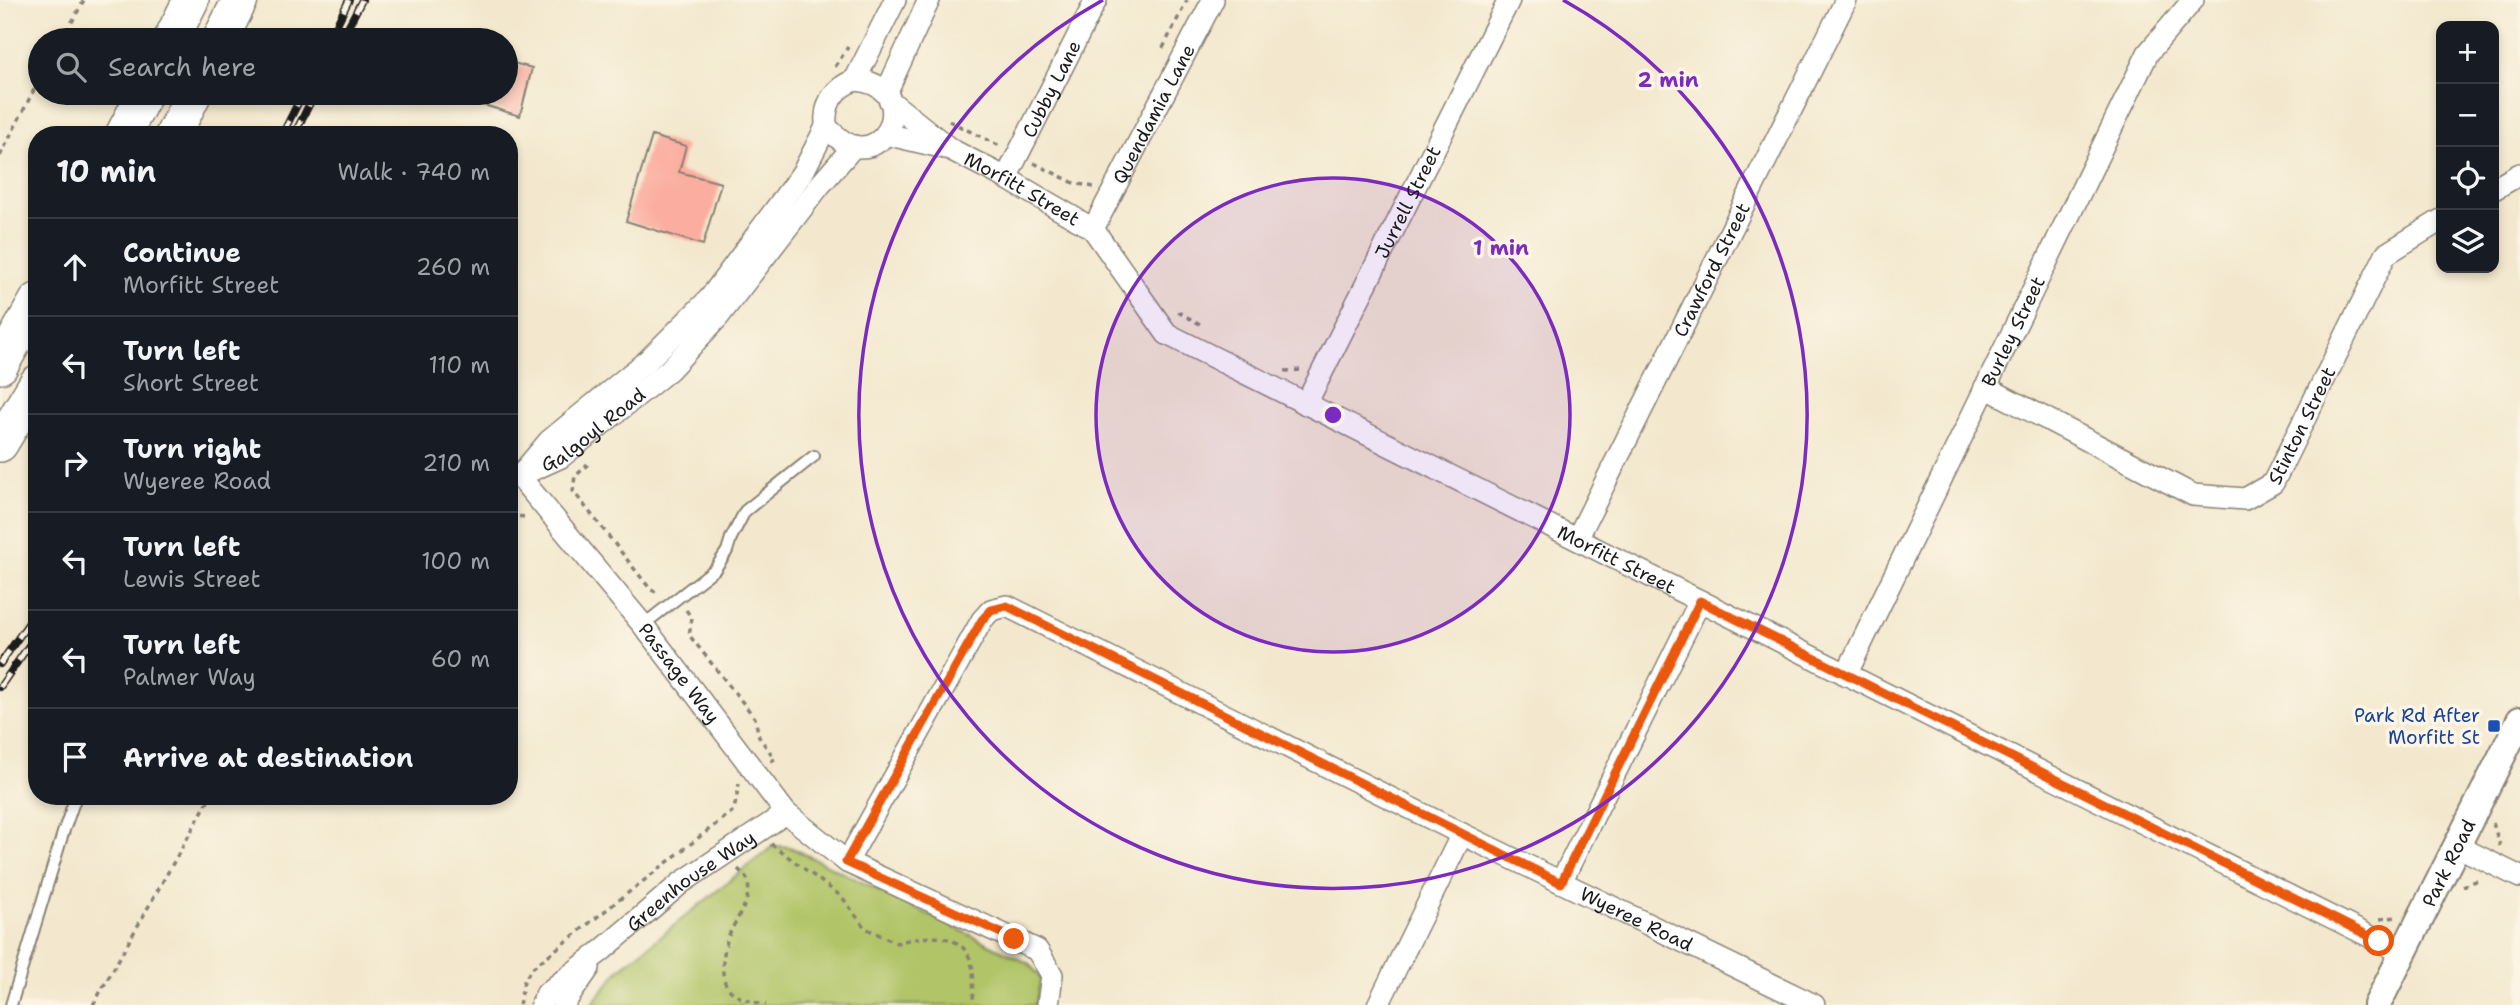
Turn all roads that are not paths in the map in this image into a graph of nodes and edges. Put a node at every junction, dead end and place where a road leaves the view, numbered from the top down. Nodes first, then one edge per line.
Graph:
1 (191, 0) edge
2 (240, 0) edge
3 (895, 0) edge
4 (929, 0) edge
5 (1096, 0) edge
6 (1213, 0) edge
7 (1509, 0) edge
8 (1846, 0) edge
9 (2193, 0) edge
10 (177, 28) edge
11 (226, 28) edge
12 (855, 80) junction
13 (888, 97) junction
14 (139, 105) edge
15 (188, 105) edge
16 (128, 126) edge
17 (178, 126) edge
18 (826, 127) junction
19 (886, 134) junction
20 (854, 146) junction
21 (950, 149) junction
22 (2520, 174) edge
23 (1006, 177) junction
24 (2499, 186) edge
25 (2436, 223) edge
26 (1093, 229) junction
27 (733, 282) junction
28 (28, 317) edge
29 (0, 366) edge
30 (1985, 387) junction
31 (28, 398) edge
32 (1306, 404) junction
33 (0, 444) edge
34 (814, 456) dead end
35 (519, 476) joint
36 (1577, 539) junction
37 (1700, 601) junction
38 (643, 625) junction
39 (1846, 674) junction
40 (2520, 720) edge
41 (73, 805) edge
42 (786, 813) junction
43 (1462, 834) junction
44 (2457, 846) junction
45 (846, 862) junction
46 (2520, 877) edge
47 (1561, 883) junction
48 (600, 952) junction
49 (2403, 953) junction
50 (11, 1005) edge
51 (541, 1005) edge
52 (563, 1005) edge
53 (1048, 1005) edge
54 (1378, 1005) edge
55 (1814, 1005) edge
56 (2377, 1005) edge

1 - 10 highway
2 - 11 highway
3 - 12 street
4 - 13 street
5 - 23 street, Cubby Lane
6 - 26 street, Quendamia Lane
7 - 32 street, Jurrell Street
8 - 36 street, Crawford Street
9 - 30 street, Burley Street
12 - 13 street
12 - 18 street
13 - 19 street
13 - 21 street, Morfitt Street
14 - 16 highway
15 - 17 highway
18 - 20 street
18 - 27 street, Galgoyl Road
19 - 20 street
19 - 21 street, Morfitt Street
20 - 27 street, Galgoyl Road
21 - 23 street, Morfitt Street
22 - 24 street
23 - 26 street, Morfitt Street
25 - 30 street, Stinton Street
26 - 32 street, Morfitt Street
27 - 35 street, Galgoyl Road
28 - 29 highway
30 - 39 street, Burley Street
31 - 33 highway
32 - 36 street, Morfitt Street
34 - 38 lane
35 - 38 street, Passage Way
36 - 37 street, Morfitt Street
37 - 39 street, Morfitt Street
37 - 47 street
38 - 42 street, Passage Way
39 - 49 street, Morfitt Street
40 - 44 street, Park Road
41 - 50 lane
42 - 45 street, Passage Way
42 - 48 street, Greenhouse Way
43 - 45 street, Wyeree Road
43 - 47 street, Wyeree Road
43 - 54 street
44 - 46 street
44 - 49 street, Park Road
45 - 53 street, Passage Way
47 - 55 street, Wyeree Road
48 - 51 street, Greenhouse Way
48 - 52 street, Greenhouse Way
49 - 56 street, Park Road

